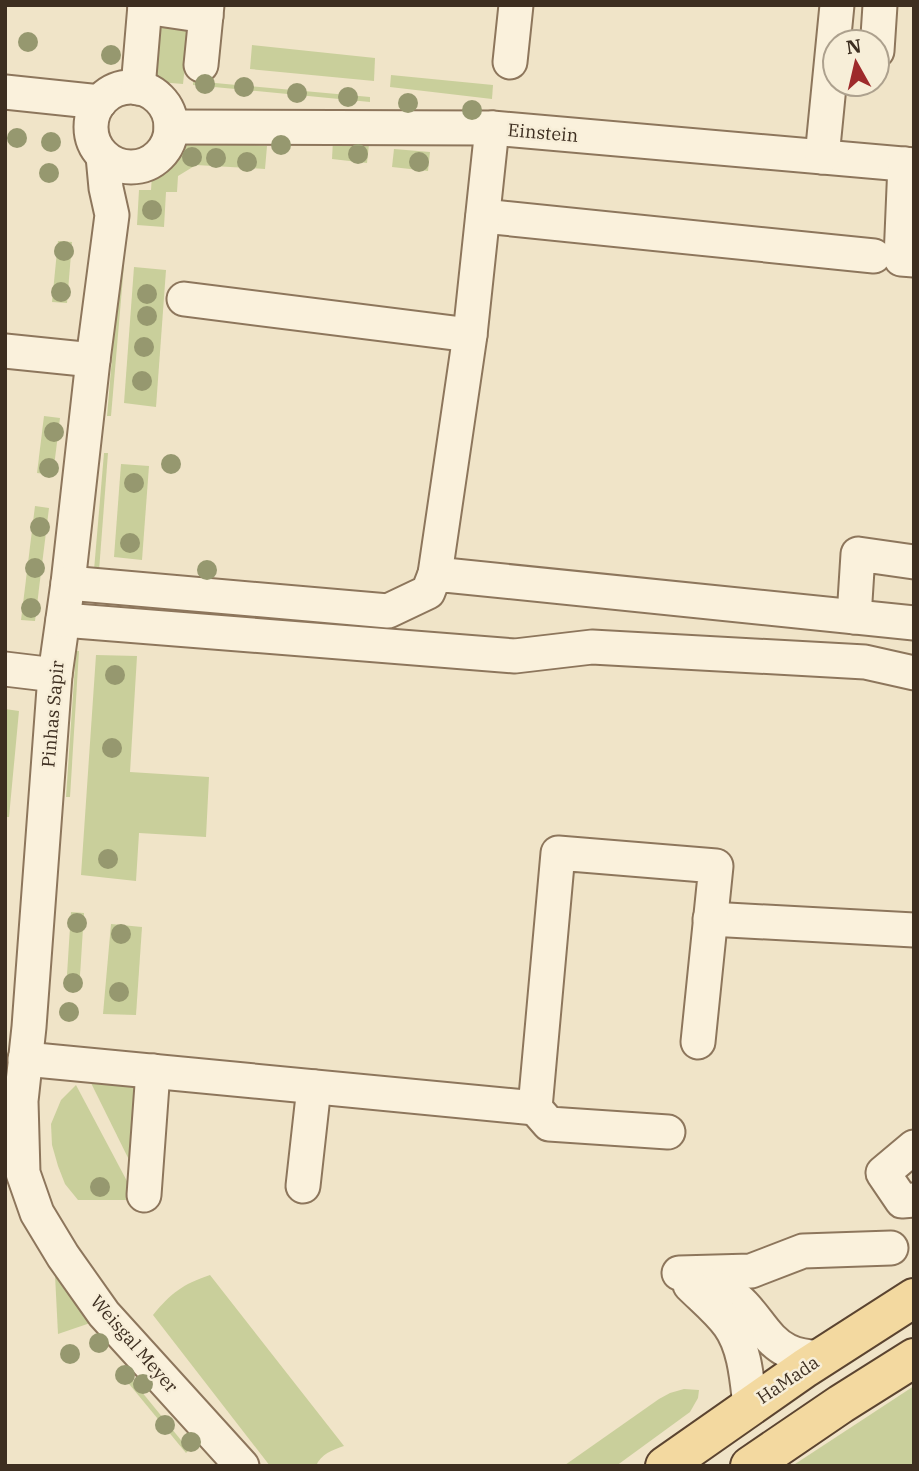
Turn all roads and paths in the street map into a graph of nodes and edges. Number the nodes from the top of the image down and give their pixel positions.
1 (516, 5) edge
2 (837, 5) edge
3 (880, 5) edge
4 (145, 6) edge
5 (206, 10) edge
6 (878, 28) edge
7 (510, 62) dead end
8 (201, 65) dead end
9 (138, 88) junction
10 (5, 92) edge
11 (5, 110) edge
12 (171, 127) junction
13 (98, 128) junction
14 (492, 128) junction
15 (822, 157) junction
16 (909, 164) edge
17 (136, 166) junction
18 (112, 215) junction
19 (483, 216) junction
20 (874, 256) dead end
21 (914, 260) edge
22 (184, 299) dead end
23 (470, 335) junction
24 (5, 351) edge
25 (93, 360) junction
26 (914, 562) edge
27 (435, 574) junction
28 (68, 583) junction
29 (855, 617) junction
30 (63, 620) junction
31 (914, 623) edge
32 (5, 669) edge
33 (914, 673) edge
34 (55, 675) junction
35 (710, 919) junction
36 (914, 930) edge
37 (698, 1042) dead end
38 (26, 1059) junction
39 (153, 1071) junction
40 (314, 1087) junction
41 (535, 1108) junction
42 (668, 1132) dead end
43 (914, 1147) edge
44 (303, 1186) dead end
45 (144, 1195) dead end
46 (914, 1200) edge
47 (37, 1213) joint
48 (891, 1248) dead end
49 (751, 1270) junction
50 (679, 1273) junction
51 (914, 1298) edge
52 (780, 1320) dead end
53 (820, 1358) junction
54 (914, 1358) edge
55 (750, 1406) junction
56 (242, 1466) edge
57 (665, 1466) edge
58 (750, 1466) edge

1 - 7 street
2 - 15 street
3 - 6 street
4 - 5 street
4 - 9 street
5 - 8 street
9 - 12 street
9 - 13 street
10 - 13 street
11 - 13 street
12 - 14 street, Einstein
12 - 17 street
13 - 17 street
13 - 18 street, Pinhas Sapir
14 - 15 street, Einstein
14 - 19 street
15 - 16 street, Einstein
16 - 21 street
17 - 18 street, Pinhas Sapir
18 - 25 street, Pinhas Sapir
19 - 20 street
19 - 23 street
22 - 23 street
23 - 27 street
24 - 25 street
25 - 28 street, Pinhas Sapir
26 - 29 street
27 - 28 street
27 - 29 street
28 - 30 street, Pinhas Sapir
29 - 31 street
30 - 33 street
30 - 34 street, Pinhas Sapir
32 - 34 street
34 - 38 street, Pinhas Sapir
35 - 36 street
35 - 37 street
35 - 41 street
38 - 39 street
38 - 47 street, Pinhas Sapir
39 - 40 street
39 - 45 street
40 - 41 street
40 - 44 street
41 - 42 street
43 - 46 street
47 - 56 street, Weisgal Meyer
48 - 49 street
49 - 50 street
49 - 52 street
50 - 53 street
50 - 55 street
51 - 53 main road, HaMada
53 - 55 main road, HaMada
54 - 58 main road
55 - 57 main road, HaMada

